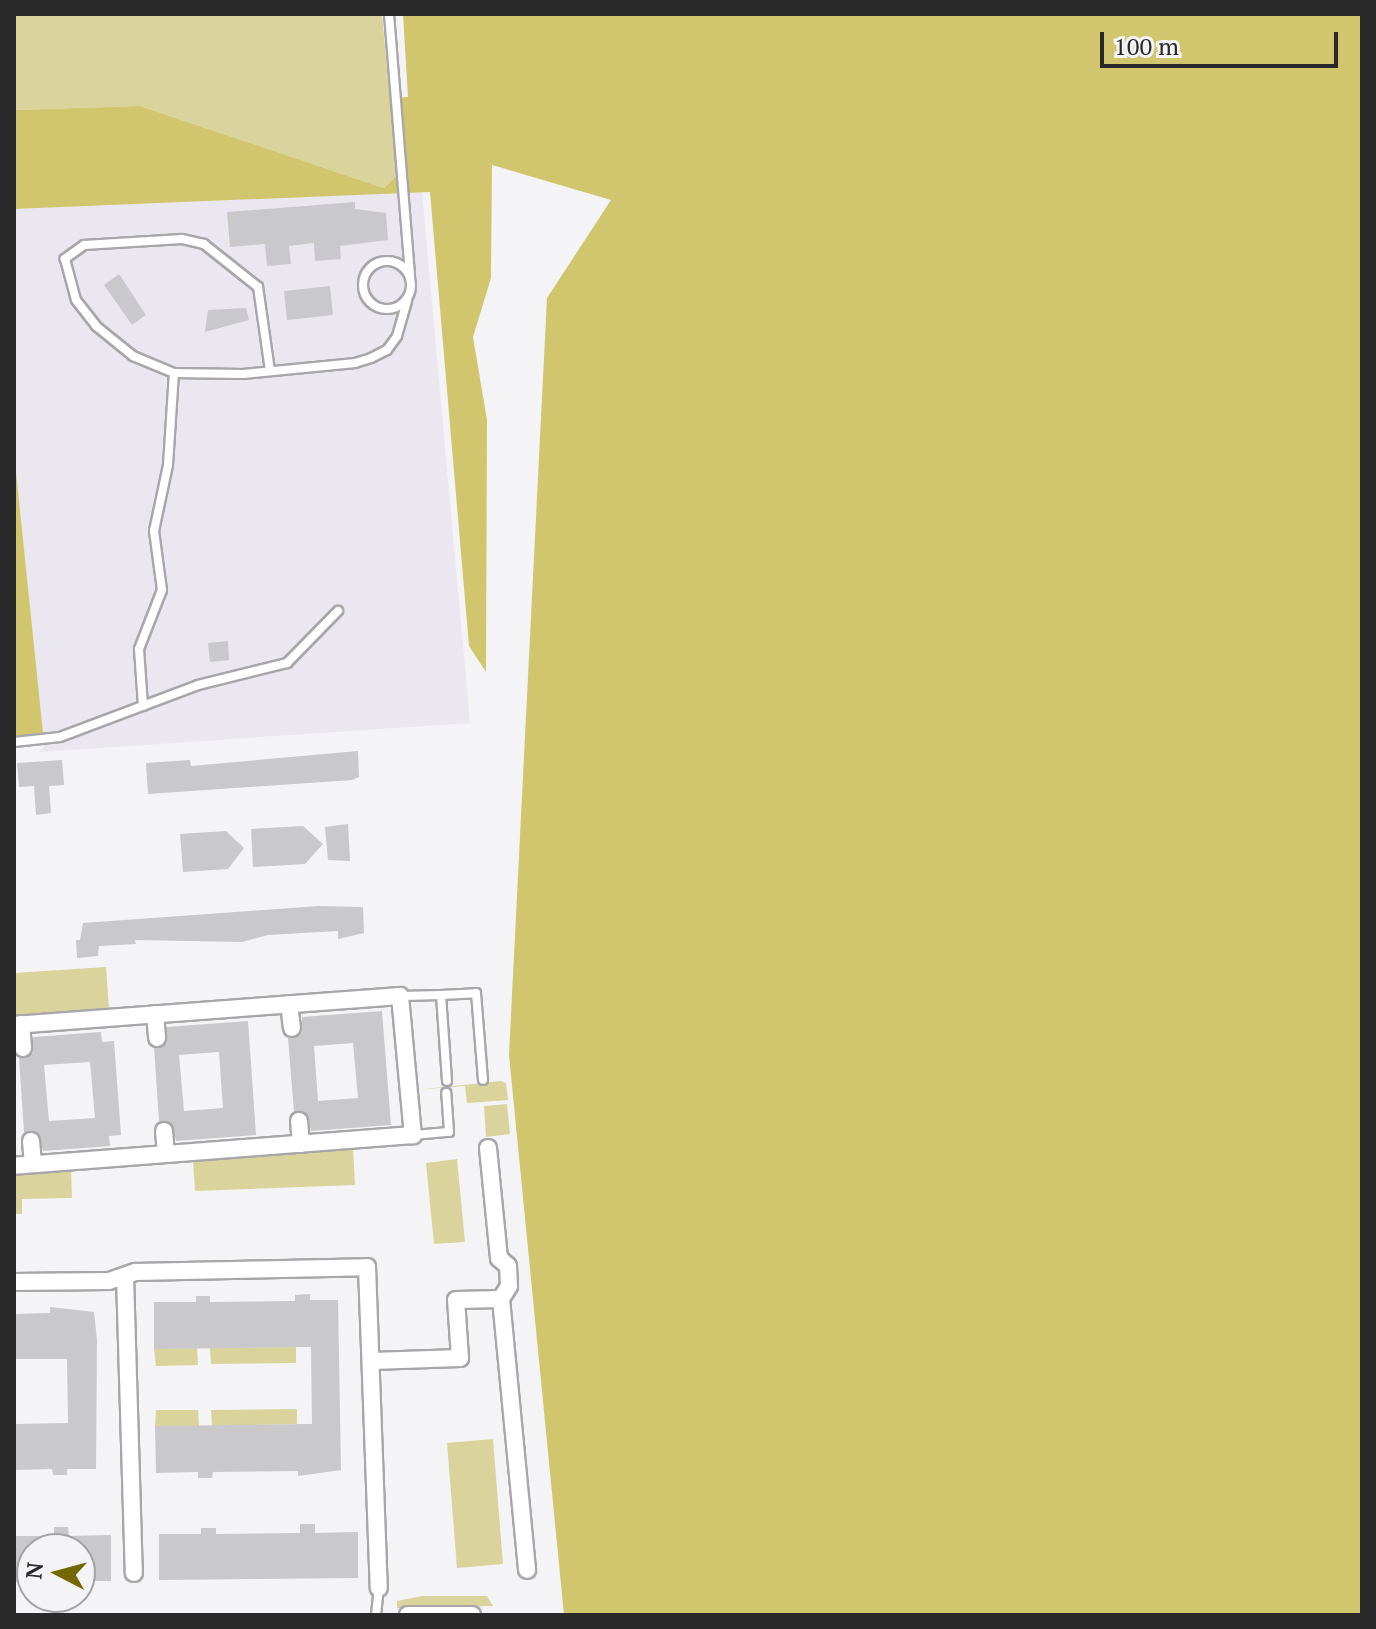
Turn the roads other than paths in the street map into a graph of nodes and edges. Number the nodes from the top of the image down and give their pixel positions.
1 (389, 14) edge
2 (410, 276) junction
3 (407, 300) junction
4 (270, 371) junction
5 (174, 373) junction
6 (338, 611) dead end
7 (143, 706) junction
8 (14, 742) edge
9 (441, 995) junction
10 (400, 996) junction
11 (289, 1004) junction
12 (155, 1014) junction
13 (18, 1025) edge
14 (292, 1028) dead end
15 (157, 1038) dead end
16 (23, 1048) dead end
17 (483, 1080) dead end
18 (447, 1081) dead end
19 (446, 1093) dead end
20 (299, 1121) dead end
21 (164, 1131) dead end
22 (413, 1135) junction
23 (31, 1141) dead end
24 (301, 1144) junction
25 (488, 1148) dead end
26 (166, 1154) junction
27 (33, 1164) junction
28 (14, 1166) edge
29 (125, 1276) junction
30 (14, 1282) edge
31 (501, 1299) junction
32 (372, 1361) junction
33 (527, 1570) dead end
34 (134, 1573) dead end
35 (379, 1588) joint
36 (376, 1615) edge
37 (408, 1615) edge
38 (472, 1615) edge

1 - 2 lane
2 - 3 lane
2 - 3 lane
3 - 4 lane
4 - 5 lane
4 - 5 lane
5 - 7 lane
6 - 7 lane
7 - 8 lane
9 - 10 lane
9 - 17 lane
9 - 18 lane
10 - 11 street
10 - 22 street
11 - 12 street
11 - 14 street
12 - 13 street
12 - 15 street
13 - 16 street
19 - 22 lane
20 - 24 street
21 - 26 street
22 - 24 street
23 - 27 street
24 - 26 street
25 - 31 street
26 - 27 street
27 - 28 street
29 - 30 street
29 - 32 street
29 - 34 street
31 - 32 street
31 - 33 street
32 - 35 street
35 - 36 lane
37 - 38 street

